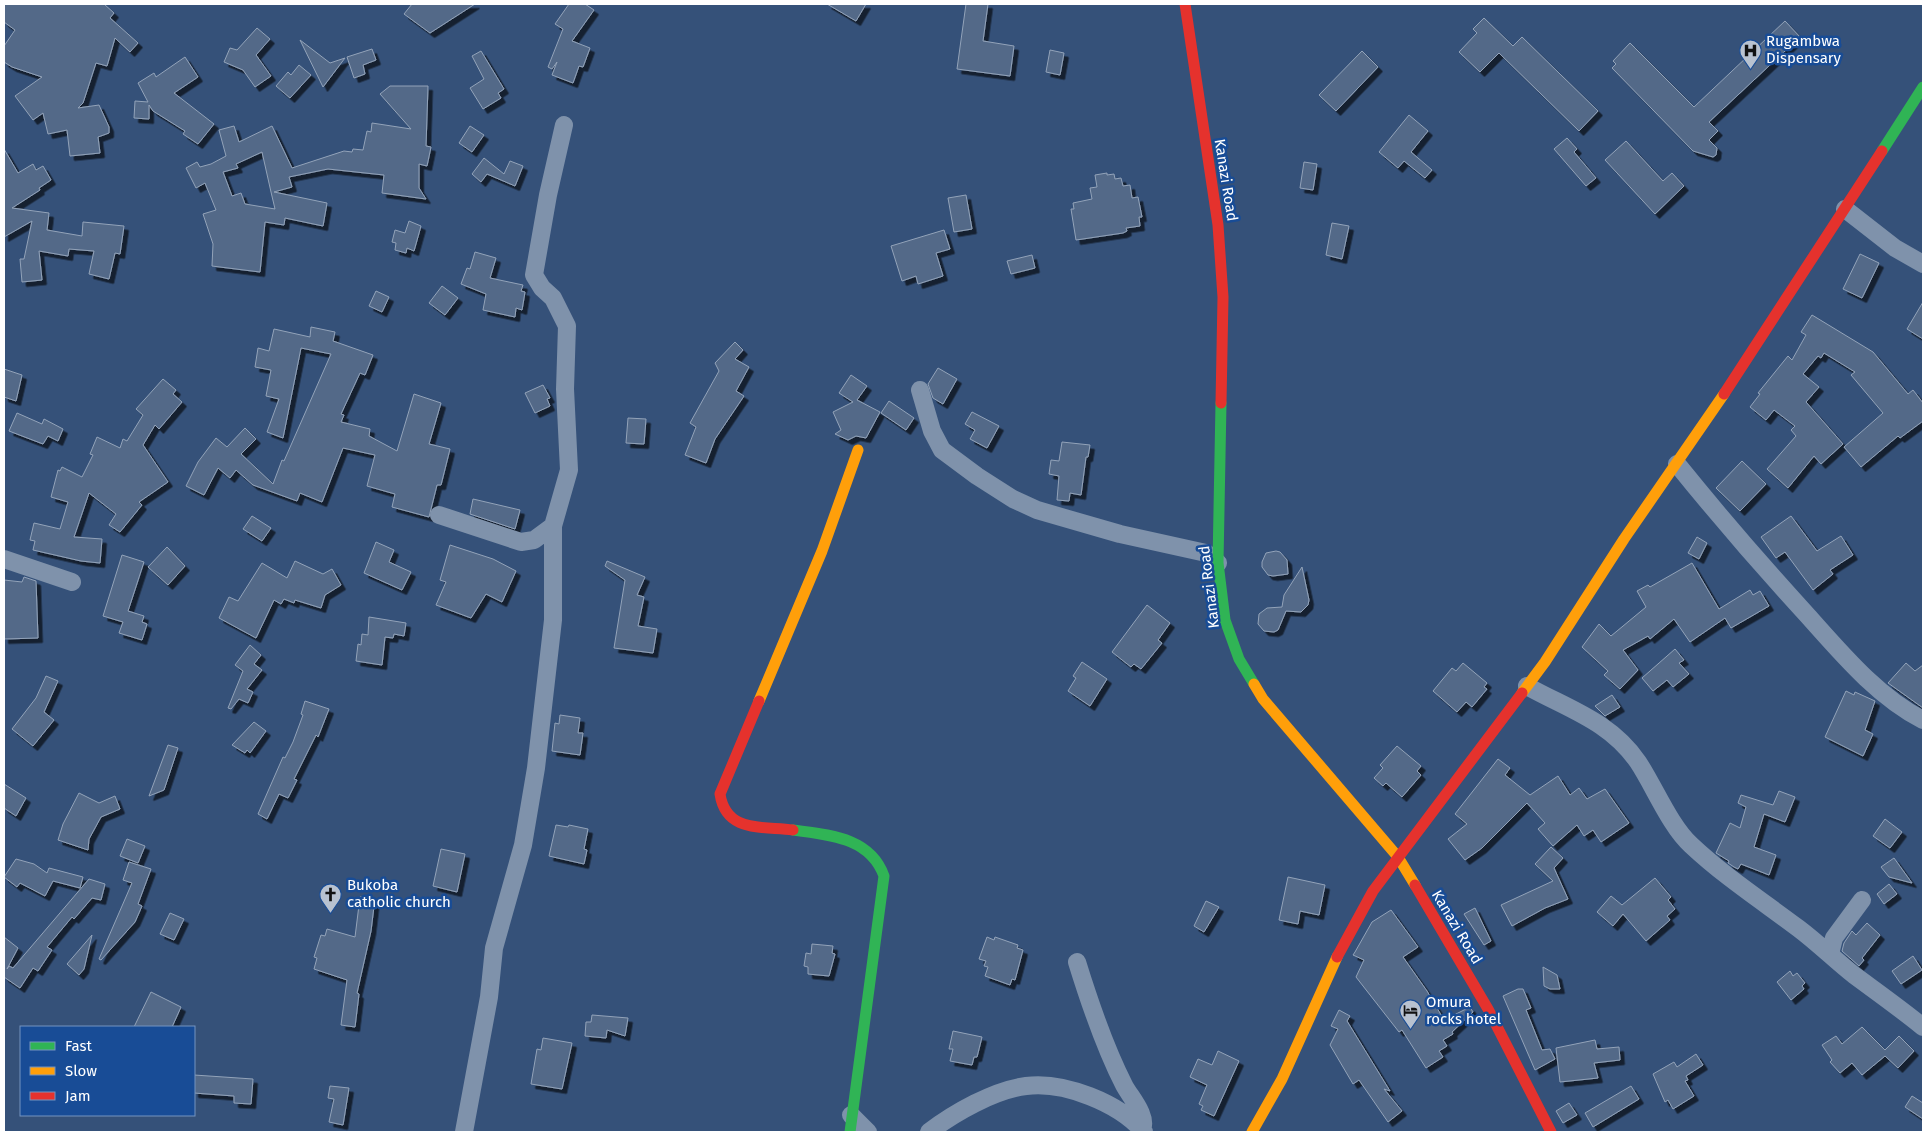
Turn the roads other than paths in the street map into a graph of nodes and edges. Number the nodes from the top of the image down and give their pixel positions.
1 (1185, 4) edge
2 (1923, 87) edge
3 (564, 126) dead end
4 (1844, 209) junction
5 (1923, 264) edge
6 (920, 390) dead end
7 (858, 450) dead end
8 (1677, 464) junction
9 (439, 515) dead end
10 (553, 526) junction
11 (4, 559) edge
12 (1218, 563) junction
13 (72, 582) dead end
14 (1527, 686) junction
15 (1923, 720) edge
16 (1398, 857) junction
17 (1862, 900) dead end
18 (1830, 954) junction
19 (1077, 962) dead end
20 (1923, 1028) edge
21 (850, 1124) edge
22 (1143, 1131) edge
23 (464, 1132) edge
24 (868, 1132) edge
25 (929, 1132) edge
26 (1252, 1132) edge
27 (1551, 1132) edge

1 - 12 street, Kanazi Road
2 - 4 street
3 - 10 street
4 - 5 street
4 - 8 street
6 - 12 street
7 - 21 street
8 - 14 street
8 - 15 street
9 - 10 street
10 - 23 street
11 - 13 street
12 - 16 street, Kanazi Road
14 - 16 street
14 - 18 street
16 - 26 street
16 - 27 street, Kanazi Road
17 - 18 street
18 - 20 street
19 - 22 street
21 - 24 street
22 - 25 street

